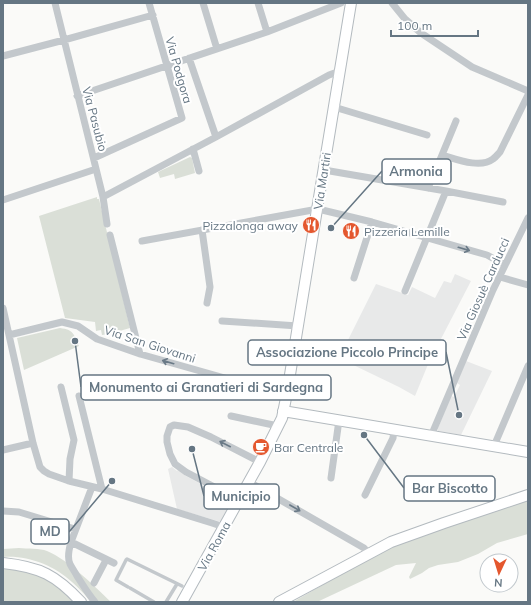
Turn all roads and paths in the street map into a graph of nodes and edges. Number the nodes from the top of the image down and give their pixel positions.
1 (55, 3) edge
2 (149, 3) edge
3 (203, 3) edge
4 (258, 3) edge
5 (392, 3) edge
6 (339, 4) edge
7 (350, 6) edge
8 (152, 15) junction
9 (267, 32) junction
10 (64, 40) junction
11 (217, 49) junction
12 (3, 56) edge
13 (189, 58) junction
14 (166, 65) junction
15 (340, 75) junction
16 (528, 91) edge
17 (528, 95) edge
18 (78, 96) junction
19 (334, 106) junction
20 (456, 121) dead end
21 (427, 135) dead end
22 (216, 137) junction
23 (193, 150) junction
24 (442, 155) junction
25 (94, 158) junction
26 (96, 169) junction
27 (324, 170) junction
28 (199, 171) dead end
29 (428, 188) junction
30 (446, 191) junction
31 (103, 197) junction
32 (3, 200) edge
33 (503, 202) dead end
34 (318, 209) junction
35 (528, 218) edge
36 (372, 222) junction
37 (107, 224) dead end
38 (202, 230) junction
39 (110, 235) dead end
40 (427, 238) junction
41 (142, 241) dead end
42 (505, 265) junction
43 (500, 277) junction
44 (354, 278) dead end
45 (528, 285) edge
46 (405, 291) dead end
47 (207, 303) dead end
48 (3, 308) edge
49 (222, 321) dead end
50 (5, 325) edge
51 (298, 326) junction
52 (9, 335) junction
53 (140, 354) junction
54 (528, 366) edge
55 (61, 387) dead end
56 (287, 393) junction
57 (79, 396) dead end
58 (283, 410) junction
59 (231, 416) dead end
60 (339, 420) junction
61 (278, 426) junction
62 (394, 429) junction
63 (431, 436) junction
64 (33, 443) junction
65 (494, 446) junction
66 (3, 450) edge
67 (528, 452) edge
68 (260, 462) junction
69 (331, 478) dead end
70 (69, 481) junction
71 (249, 482) junction
72 (92, 487) junction
73 (102, 489) junction
74 (365, 495) dead end
75 (528, 495) edge
76 (239, 500) junction
77 (3, 511) edge
78 (224, 527) junction
79 (75, 529) junction
80 (70, 542) junction
81 (368, 553) junction
82 (106, 560) junction
83 (3, 562) edge
84 (114, 563) dead end
85 (94, 583) dead end
86 (177, 584) junction
87 (182, 586) dead end
88 (81, 602) edge
89 (96, 602) edge
90 (154, 602) edge
91 (166, 602) edge
92 (182, 602) edge
93 (279, 602) edge

1 - 10 street, Via Pasubio
2 - 8 street, Via Podgora
3 - 11 street
4 - 9 street
5 - 16 street
6 - 7 street
6 - 9 street
7 - 15 street, Via Martiri
8 - 10 street
8 - 14 street, Via Podgora
9 - 11 street
10 - 12 street
10 - 18 street, Via Pasubio
11 - 13 street
13 - 14 street
13 - 22 street
14 - 18 street
14 - 25 street, Via Podgora
15 - 19 street, Via Martiri
15 - 22 street
17 - 24 street
18 - 25 street, Via Pasubio
19 - 21 street
19 - 27 street, Via Martiri
20 - 24 street
22 - 23 street
23 - 28 street
23 - 31 street
24 - 29 street
25 - 26 street, Via Pasubio
26 - 31 street
26 - 32 street, Via Pasubio
27 - 29 street
27 - 34 street, Via Martiri
29 - 30 street
30 - 33 street
30 - 40 street
31 - 37 street
34 - 36 street
34 - 38 street
34 - 51 street, Via Martiri
35 - 42 street, Via Giosuè Carducci
36 - 40 street
36 - 44 street
38 - 41 street
38 - 47 street
39 - 53 street
40 -> 42 street
40 - 46 street
42 - 43 street, Via Giosuè Carducci
43 - 45 street
43 - 63 street, Via Giosuè Carducci
48 - 50 street
49 - 51 street
50 - 52 street
51 - 56 street, Via Martiri
52 - 53 street, Via San Giovanni
52 - 64 street
56 -> 53 street, Via San Giovanni
54 - 65 street
55 - 70 street
56 - 58 street, Via Martiri
57 - 73 street
58 - 60 street
58 - 61 street, Via Roma
59 - 61 street
60 - 62 street
60 - 69 street
61 - 68 street, Via Roma
62 - 63 street
62 - 74 street
63 - 65 street
64 - 66 street
64 - 70 street
65 - 67 street
68 - 71 street, Via Roma
68 -> 76 street
70 - 72 street
71 - 76 street, Via Roma
71 -> 81 street
72 - 73 street
72 - 79 street
73 - 78 street
75 - 81 street
76 - 78 street, Via Roma
77 - 79 street
78 - 92 street, Via Roma
79 - 80 street
80 - 82 street
80 - 89 street
81 - 93 street
82 - 84 street
82 - 85 street
83 - 88 street
86 - 87 lane
86 - 90 lane
86 - 91 lane

